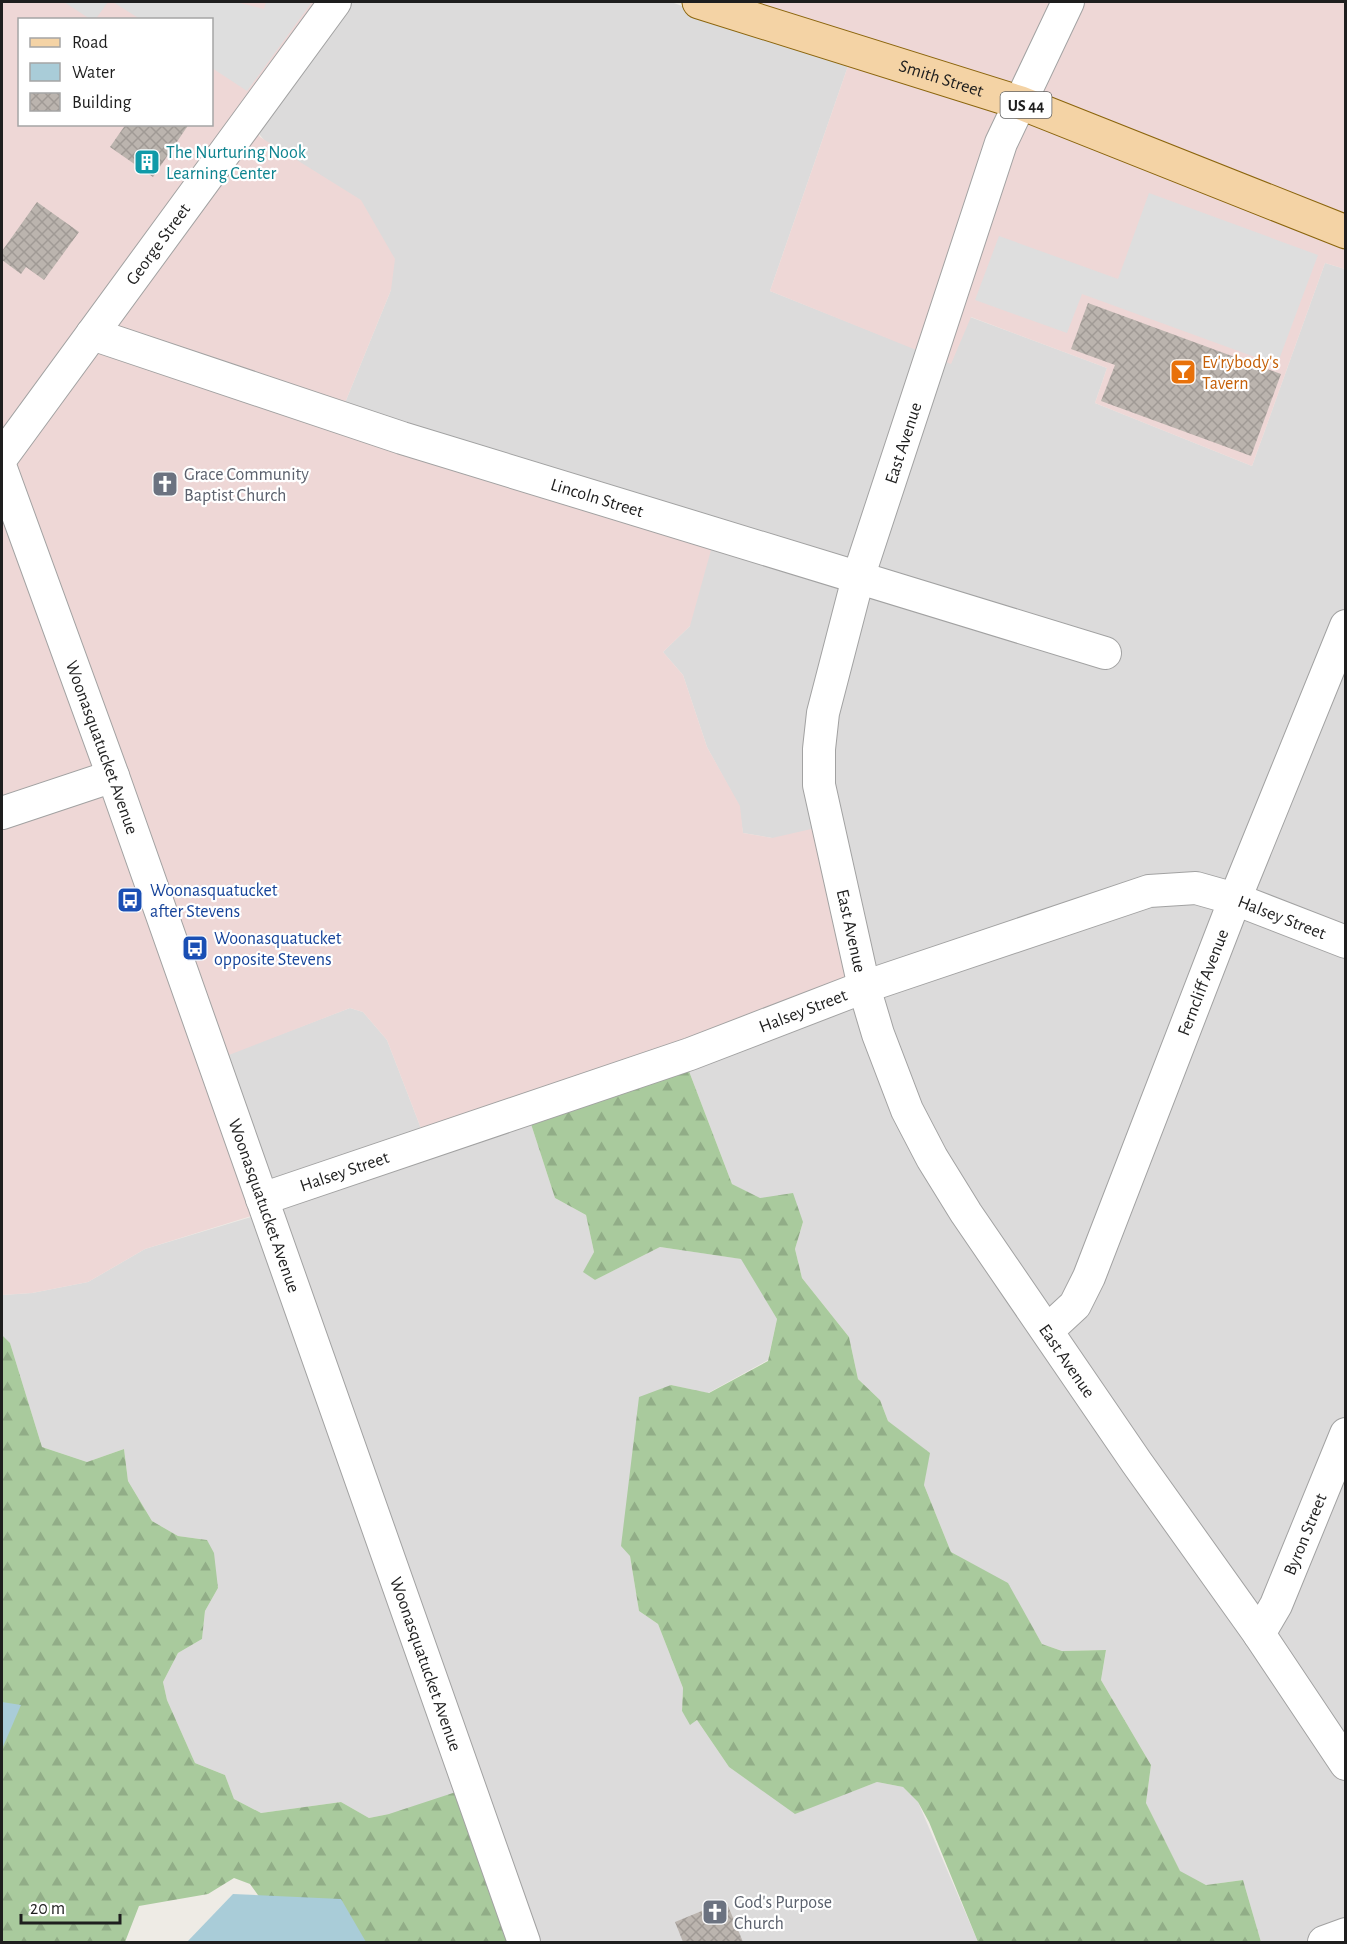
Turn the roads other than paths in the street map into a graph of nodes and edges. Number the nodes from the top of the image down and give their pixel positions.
1 (335, 2) edge
2 (699, 2) edge
3 (1068, 2) edge
4 (1021, 103) junction
5 (1346, 232) edge
6 (92, 334) junction
7 (2, 457) edge
8 (2, 471) edge
9 (858, 578) junction
10 (1346, 626) edge
11 (1105, 653) dead end
12 (113, 776) junction
13 (2, 813) edge
14 (1235, 899) junction
15 (1346, 942) edge
16 (864, 987) junction
17 (262, 1199) junction
18 (1048, 1330) junction
19 (1346, 1434) edge
20 (1259, 1634) junction
21 (1346, 1764) edge
22 (1346, 1934) edge
23 (524, 1942) edge
24 (1324, 1942) edge

1 - 6 street, George Street
2 - 4 main road, Smith Street / US 44
3 - 4 street, East Avenue
4 - 5 main road, Smith Street / US 44
4 - 9 street, East Avenue
6 - 7 street, George Street
6 - 9 street, Lincoln Street
8 - 12 street, Woonasquatucket Avenue
9 - 11 street, Lincoln Street
9 - 16 street, East Avenue
10 - 14 street, Ferncliff Avenue
12 - 13 street
12 - 17 street, Woonasquatucket Avenue
14 - 15 street, Halsey Street
14 - 16 street, Halsey Street
14 - 18 street, Ferncliff Avenue
16 - 17 street, Halsey Street
16 - 18 street, East Avenue
17 - 23 street, Woonasquatucket Avenue
18 - 20 street, East Avenue
19 - 20 street, Byron Street
20 - 21 street, East Avenue
22 - 24 street

